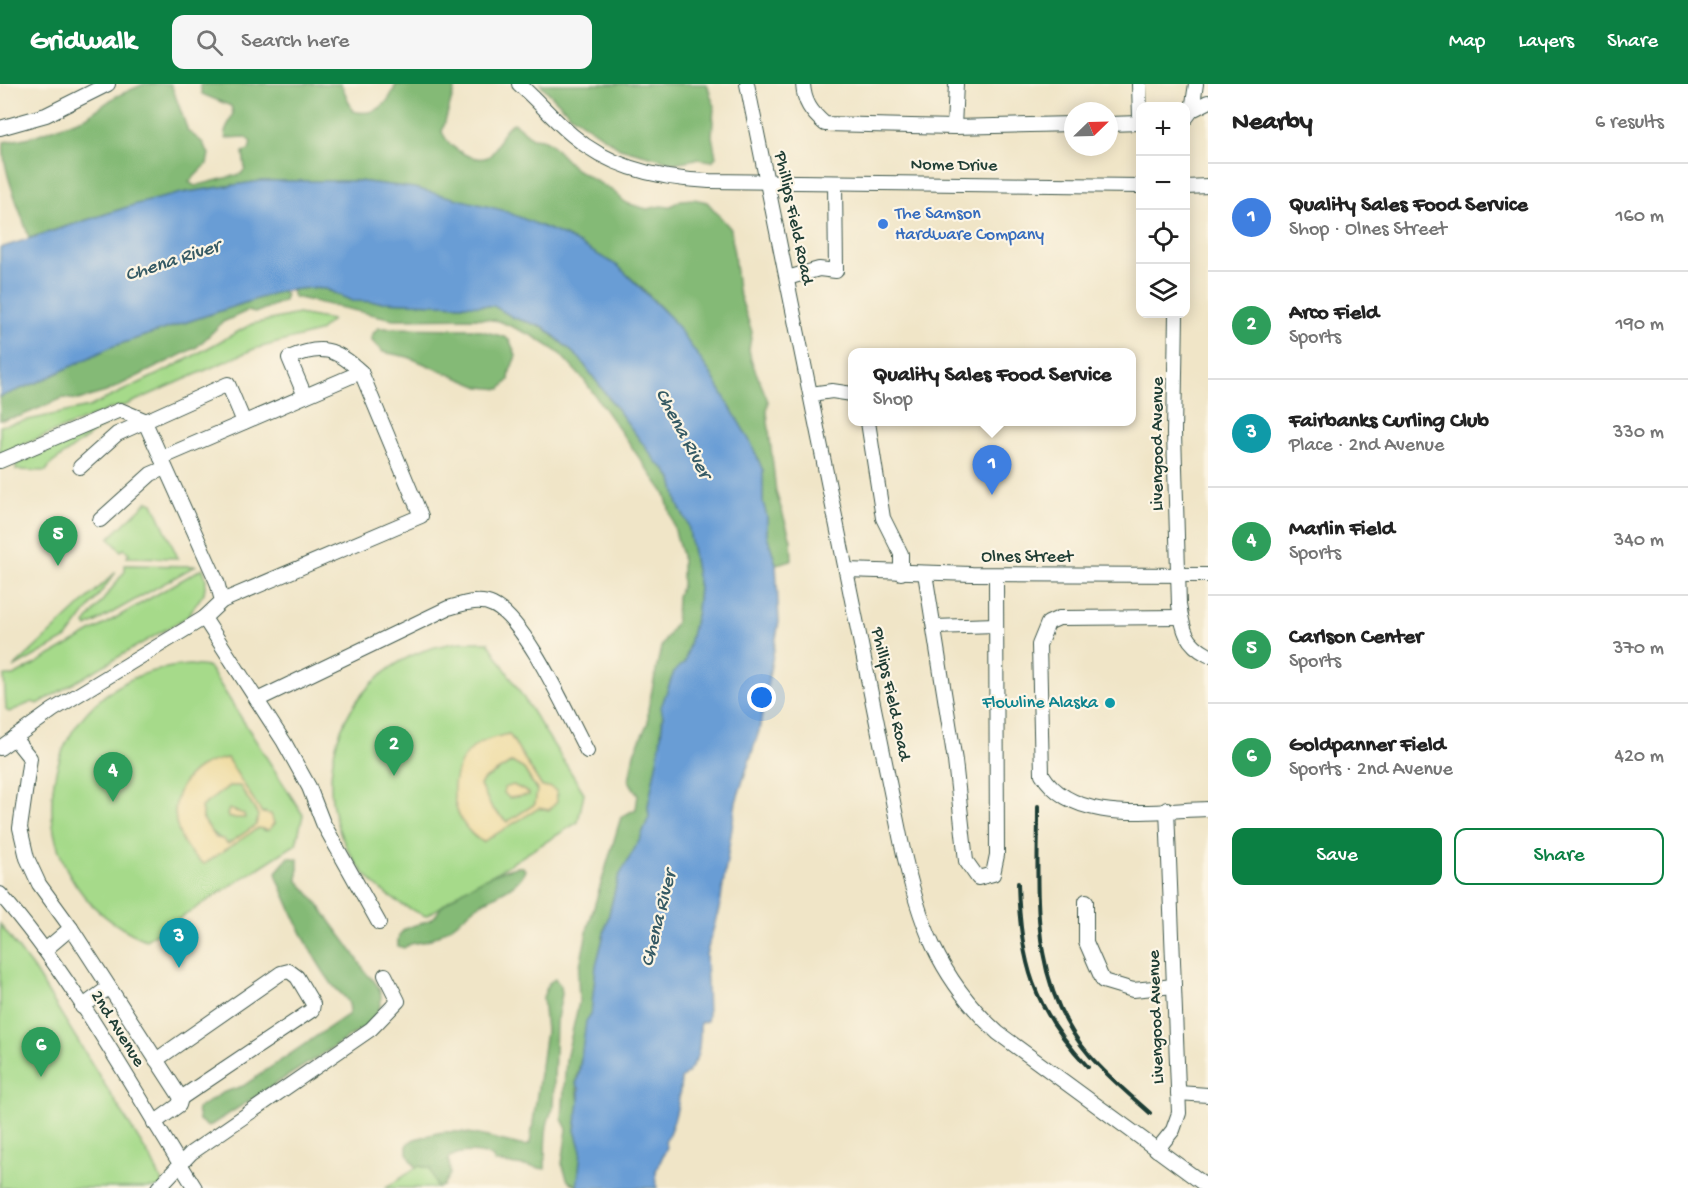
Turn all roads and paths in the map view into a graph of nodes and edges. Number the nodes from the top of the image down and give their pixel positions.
1 (108, 84) edge
2 (519, 84) edge
3 (747, 84) edge
4 (803, 84) edge
5 (956, 84) edge
6 (1140, 84) edge
7 (1196, 84) edge
8 (1140, 102) edge
9 (1208, 102) edge
10 (1190, 110) edge
11 (1190, 113) edge
12 (1136, 123) edge
13 (1064, 124) edge
14 (1118, 124) edge
15 (954, 127) junction
16 (0, 128) edge
17 (767, 180) junction
18 (835, 183) junction
19 (1136, 186) edge
20 (1208, 186) edge
21 (1190, 187) edge
22 (787, 278) junction
23 (1176, 318) edge
24 (361, 372) junction
25 (811, 394) junction
26 (848, 394) edge
27 (305, 396) junction
28 (144, 420) junction
29 (244, 422) junction
30 (869, 426) edge
31 (0, 461) edge
32 (163, 463) junction
33 (80, 467) dead end
34 (100, 520) dead end
35 (846, 570) junction
36 (901, 573) junction
37 (925, 573) junction
38 (996, 574) junction
39 (1177, 575) junction
40 (1208, 575) edge
41 (222, 601) junction
42 (1181, 617) junction
43 (204, 618) junction
44 (996, 625) junction
45 (933, 627) junction
46 (1208, 655) edge
47 (257, 700) junction
48 (14, 738) junction
49 (0, 748) edge
50 (587, 751) dead end
51 (1208, 809) edge
52 (1167, 810) junction
53 (0, 894) edge
54 (1086, 901) dead end
55 (379, 923) dead end
56 (71, 928) junction
57 (45, 950) junction
58 (385, 975) dead end
59 (1174, 986) junction
60 (108, 988) junction
61 (82, 1007) junction
62 (156, 1060) junction
63 (1178, 1093) junction
64 (1208, 1095) edge
65 (181, 1098) junction
66 (154, 1123) junction
67 (1157, 1150) junction
68 (180, 1164) junction
69 (1208, 1187) edge
70 (158, 1188) edge
71 (195, 1188) edge

1 - 16 street
2 - 17 street, Nome Drive
3 - 17 street, Phillips Field Road
4 - 15 street
5 - 15 street
6 - 8 street
7 - 10 street
9 - 11 street
12 - 14 street
13 - 15 street
17 - 18 street, Nome Drive
17 - 22 street, Phillips Field Road
18 - 19 street, Nome Drive
18 - 22 street
20 - 21 street
22 - 25 street, Phillips Field Road
23 - 39 street, Livengood Avenue
24 - 27 street
24 - 27 street
24 - 41 street
25 - 26 street
25 - 35 street, Phillips Field Road
27 - 29 street
28 - 29 street
28 - 31 street
28 - 32 street
28 - 33 street
29 - 32 street
30 - 36 street
32 - 34 street
32 - 41 street
35 - 36 street, Olnes Street
35 - 67 street, Phillips Field Road
36 - 37 street, Olnes Street
37 - 38 street, Olnes Street
37 - 45 street
38 - 39 street, Olnes Street
38 - 44 street
39 - 40 street, Olnes Street
39 - 42 street, Livengood Avenue
41 - 43 street
42 - 46 street, Livengood Avenue
42 - 52 street
43 - 47 street
43 - 48 street
44 - 45 street
44 - 45 street
47 - 50 street
47 - 55 street
48 - 49 street
48 - 56 street
51 - 52 street
52 - 59 street, Livengood Avenue
53 - 57 street, 2nd Avenue
54 - 59 street
56 - 57 street
56 - 60 street
57 - 61 street, 2nd Avenue
58 - 68 street
59 - 63 street, Livengood Avenue
60 - 61 street
60 - 62 street
61 - 66 street, 2nd Avenue
62 - 65 street
62 - 65 street
63 - 64 street
63 - 67 street, Livengood Avenue
65 - 66 street
66 - 68 street, 2nd Avenue
67 - 69 street, Phillips Field Road
68 - 70 street
68 - 71 street, 2nd Avenue

